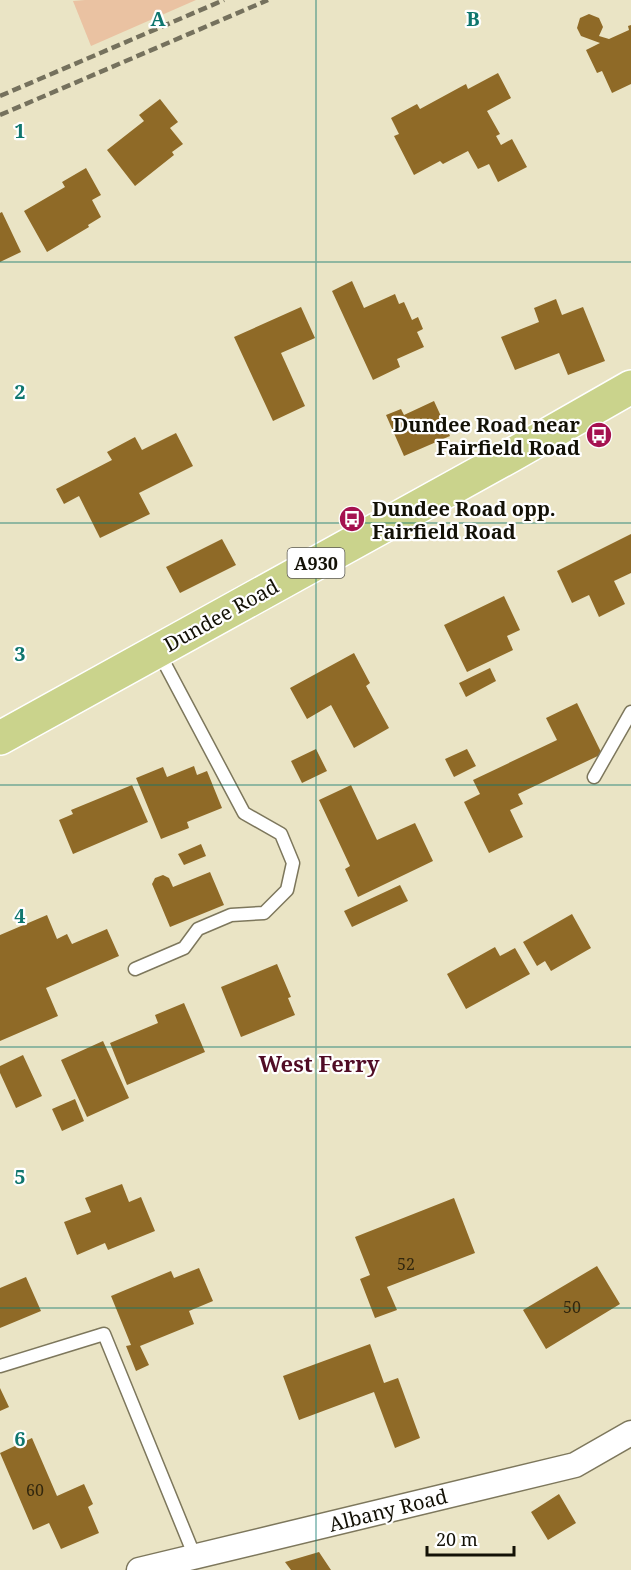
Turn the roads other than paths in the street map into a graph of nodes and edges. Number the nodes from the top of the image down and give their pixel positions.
1 (631, 387) edge
2 (157, 650) junction
3 (631, 712) edge
4 (0, 738) edge
5 (594, 777) dead end
6 (135, 969) dead end
7 (0, 1366) edge
8 (631, 1433) edge
9 (195, 1557) junction
10 (139, 1570) edge

1 - 2 main road, Dundee Road / A930
2 - 4 main road, Dundee Road / A930
2 - 6 lane
3 - 5 lane
7 - 9 lane
8 - 9 street, Albany Road
9 - 10 street, Albany Road

